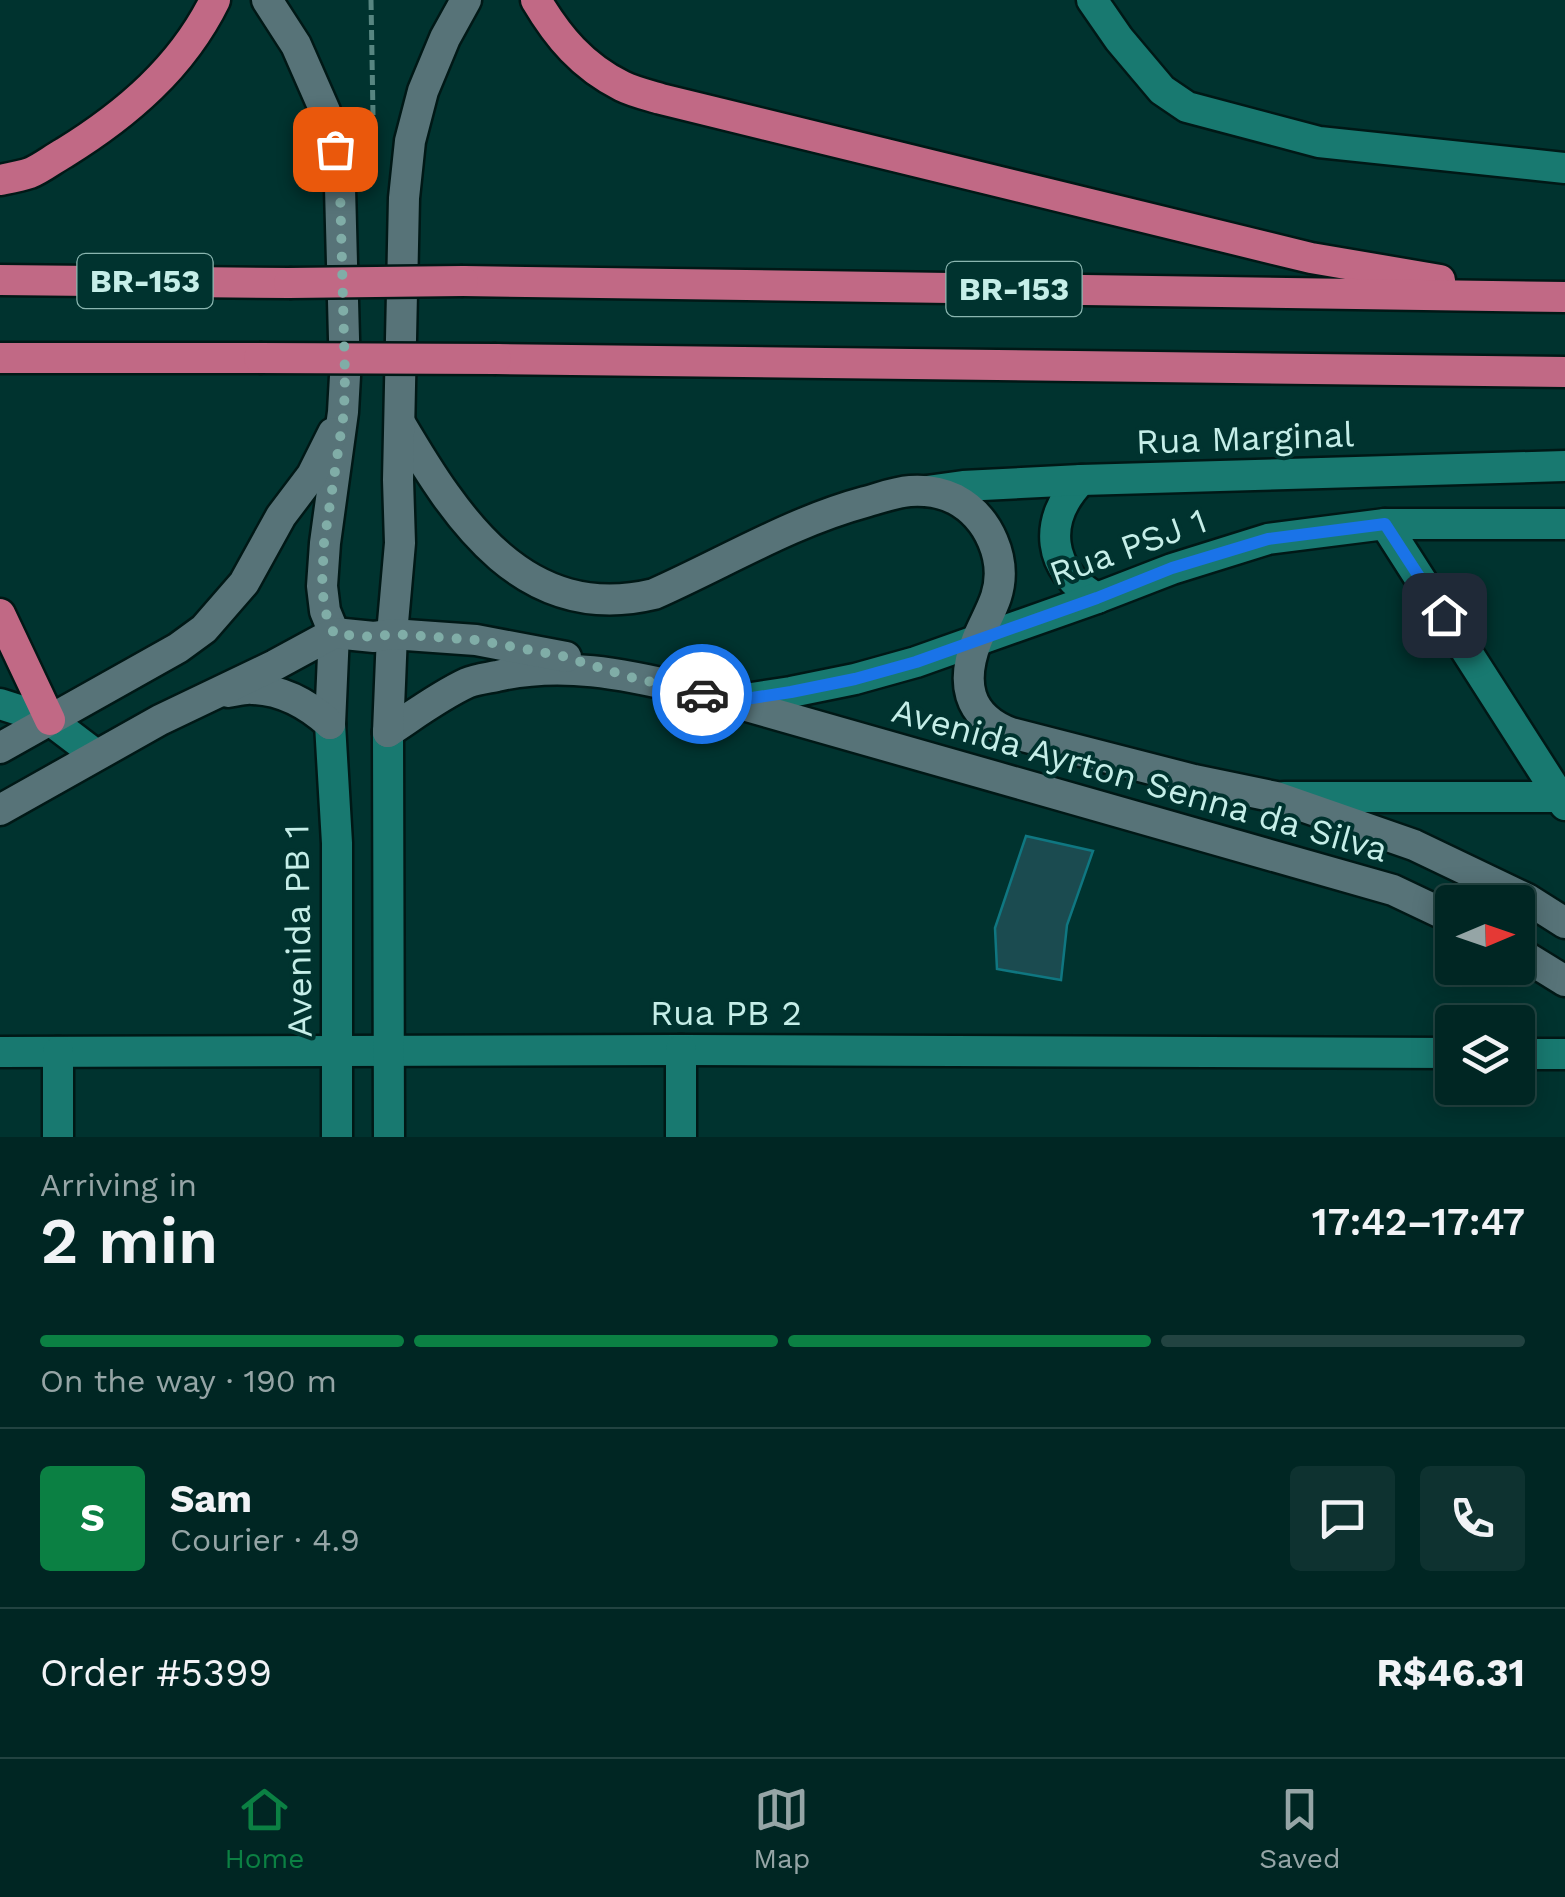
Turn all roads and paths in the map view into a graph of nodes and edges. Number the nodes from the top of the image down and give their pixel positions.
1 (215, 0) edge
2 (267, 0) edge
3 (370, 0) edge
4 (466, 0) edge
5 (536, 0) edge
6 (1092, 0) edge
7 (1565, 168) edge
8 (0, 180) edge
9 (374, 183) dead end
10 (0, 280) edge
11 (1551, 296) edge
12 (0, 358) edge
13 (1565, 372) edge
14 (344, 412) junction
15 (400, 423) junction
16 (1565, 466) edge
17 (1081, 480) junction
18 (927, 491) junction
19 (1385, 524) junction
20 (1565, 524) edge
21 (1097, 598) junction
22 (0, 614) edge
23 (334, 634) junction
24 (392, 634) junction
25 (976, 641) junction
26 (630, 677) junction
27 (218, 694) junction
28 (726, 702) junction
29 (0, 704) edge
30 (50, 720) junction
31 (330, 724) junction
32 (388, 732) junction
33 (0, 748) edge
34 (96, 754) junction
35 (1276, 797) junction
36 (1563, 800) edge
37 (0, 810) edge
38 (1435, 910) edge
39 (1565, 923) edge
40 (1535, 962) edge
41 (1565, 981) edge
42 (681, 1050) junction
43 (337, 1051) junction
44 (0, 1052) edge
45 (58, 1052) junction
46 (389, 1052) junction
47 (1435, 1053) edge
48 (1535, 1054) edge
49 (1565, 1054) edge
50 (58, 1137) edge
51 (337, 1137) edge
52 (388, 1137) edge
53 (681, 1137) edge

1 - 8 highway
2 - 14 main road
3 - 9 path
4 - 15 main road
5 - 11 highway
6 - 7 street
10 - 11 highway, BR-153, bridge
12 - 13 highway, BR-153, bridge
14 - 23 main road
14 - 30 main road
15 - 18 main road
15 - 24 main road
16 - 17 street, Rua Marginal
17 - 18 street, Rua Marginal
17 - 21 street
18 - 25 main road, Avenida Ayrton Senna da Silva
19 - 20 street, Rua PSJ 1
19 - 21 street, Rua PSJ 1
19 - 36 street
21 - 25 street, Rua PSJ 1
22 - 30 highway
23 - 24 main road
23 - 27 main road
23 - 31 main road
24 - 26 main road
24 - 32 main road
25 - 28 street, Rua PSJ 1
25 - 35 main road, Avenida Ayrton Senna da Silva
26 - 28 main road, Avenida Ayrton Senna da Silva
26 - 32 main road
27 - 31 main road
27 - 34 main road
28 - 38 main road, Avenida Ayrton Senna da Silva
29 - 30 street
30 - 33 main road
30 - 34 street
31 - 43 street, Avenida PB 1
32 - 46 street
34 - 37 main road
35 - 36 street
35 - 39 main road, Avenida Ayrton Senna da Silva
40 - 41 main road
42 - 46 street, Rua PB 2
42 - 47 street, Rua PB 2
42 - 53 street
43 - 45 street, Rua PB 2
43 - 46 street, Rua PB 2
43 - 51 street, Avenida PB 1
44 - 45 street, Rua PB 2
45 - 50 street
46 - 52 street
48 - 49 street

